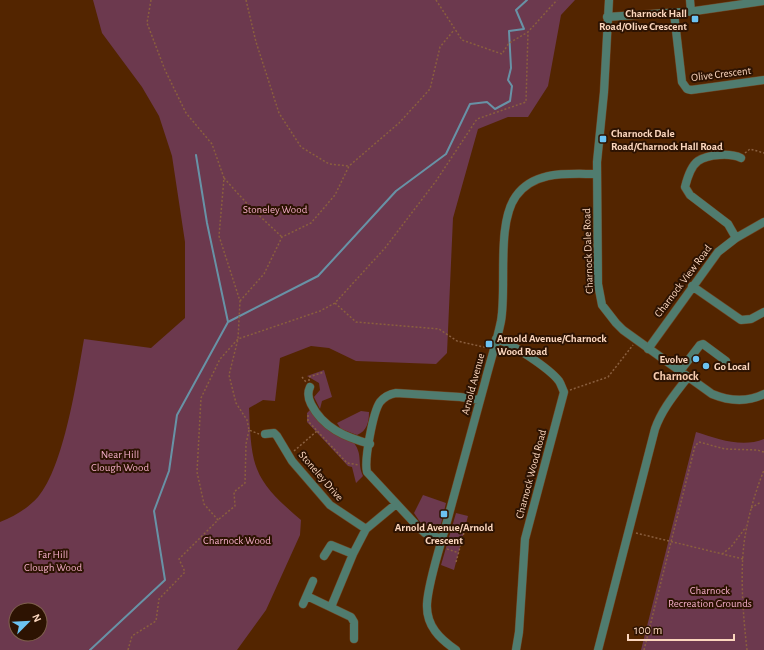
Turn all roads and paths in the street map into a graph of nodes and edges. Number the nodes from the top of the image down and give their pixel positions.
1 (150, 0) edge
2 (246, 0) edge
3 (436, 0) edge
4 (557, 0) edge
5 (609, 0) edge
6 (690, 0) edge
7 (764, 1) edge
8 (691, 12) junction
9 (674, 13) junction
10 (607, 17) junction
11 (454, 30) junction
12 (528, 32) junction
13 (764, 80) edge
14 (764, 153) edge
15 (742, 158) joint
16 (349, 166) junction
17 (596, 174) junction
18 (224, 178) junction
19 (764, 222) edge
20 (282, 237) junction
21 (736, 238) junction
22 (692, 286) junction
23 (240, 301) junction
24 (335, 303) junction
25 (764, 312) edge
26 (496, 338) junction
27 (238, 340) junction
28 (636, 340) junction
29 (648, 349) junction
30 (494, 350) junction
31 (726, 361) dead end
32 (680, 371) junction
33 (324, 372) dead end
34 (688, 377) junction
35 (310, 387) joint
36 (564, 392) junction
37 (764, 394) edge
38 (480, 400) junction
39 (314, 410) junction
40 (249, 430) junction
41 (317, 431) junction
42 (265, 434) joint
43 (370, 444) junction
44 (764, 452) edge
45 (289, 456) junction
46 (366, 465) junction
47 (764, 470) edge
48 (761, 502) dead end
49 (396, 504) junction
50 (751, 508) junction
51 (218, 520) junction
52 (748, 521) junction
53 (466, 525) dead end
54 (445, 528) junction
55 (366, 529) junction
56 (629, 531) junction
57 (463, 534) junction
58 (442, 539) junction
59 (672, 542) junction
60 (440, 548) junction
61 (459, 553) junction
62 (353, 554) junction
63 (722, 554) junction
64 (324, 556) dead end
65 (743, 559) junction
66 (456, 562) dead end
67 (313, 581) dead end
68 (330, 607) junction
69 (354, 639) dead end
70 (128, 650) edge
71 (456, 650) edge
72 (516, 650) edge
73 (598, 650) edge
74 (644, 650) edge
75 (747, 650) edge

1 - 18 path
2 - 16 path
3 - 11 path
4 - 12 path
5 - 10 street, Charnock Dale Road
6 - 8 street
7 - 8 street
8 - 9 street
9 - 10 street
9 - 13 street, Olive Crescent
10 - 17 street, Charnock Dale Road
11 - 12 path
11 - 16 path
12 - 24 path
14 - 15 path
15 - 21 street
16 - 20 path
17 - 26 street, Arnold Avenue
17 - 28 street, Charnock Dale Road
18 - 20 path
18 - 23 path
19 - 21 street, Charnock View Road
20 - 23 path
21 - 22 street, Charnock View Road
22 - 25 street
22 - 29 street, Charnock View Road
23 - 27 path
24 - 27 path
24 - 30 path
26 - 30 street, Arnold Avenue
26 - 36 street
27 - 40 path
27 - 51 path
28 - 29 street, Charnock Dale Road
28 - 36 path
29 - 32 street, Charnock Dale Road
30 - 38 street, Arnold Avenue
31 - 32 street
32 - 34 street, Charnock Dale Road
33 - 35 path
34 - 37 street, Charnock Dale Road
34 - 56 street
35 - 39 street
36 - 72 street, Charnock Wood Road
38 - 43 street
38 - 54 street, Arnold Avenue
39 - 41 path
39 - 43 street
40 - 42 path
40 - 51 path
41 - 45 path
41 - 46 path
42 - 45 street, Stoneley Drive
43 - 46 street
44 - 59 path
45 - 55 street, Stoneley Drive
46 - 49 street
47 - 50 path
48 - 50 path
49 - 55 street
49 - 58 street
50 - 52 path
51 - 70 path
52 - 63 path
52 - 65 path
53 - 57 path
54 - 57 path
54 - 58 street, Arnold Avenue
55 - 62 street
56 - 59 path
56 - 73 street
57 - 61 path
58 - 60 street, Arnold Avenue
59 - 63 path
59 - 74 path
60 - 61 path
60 - 71 street, Arnold Avenue
61 - 66 path
62 - 64 street
62 - 68 street
63 - 65 path
65 - 75 path
67 - 68 street
68 - 69 street

